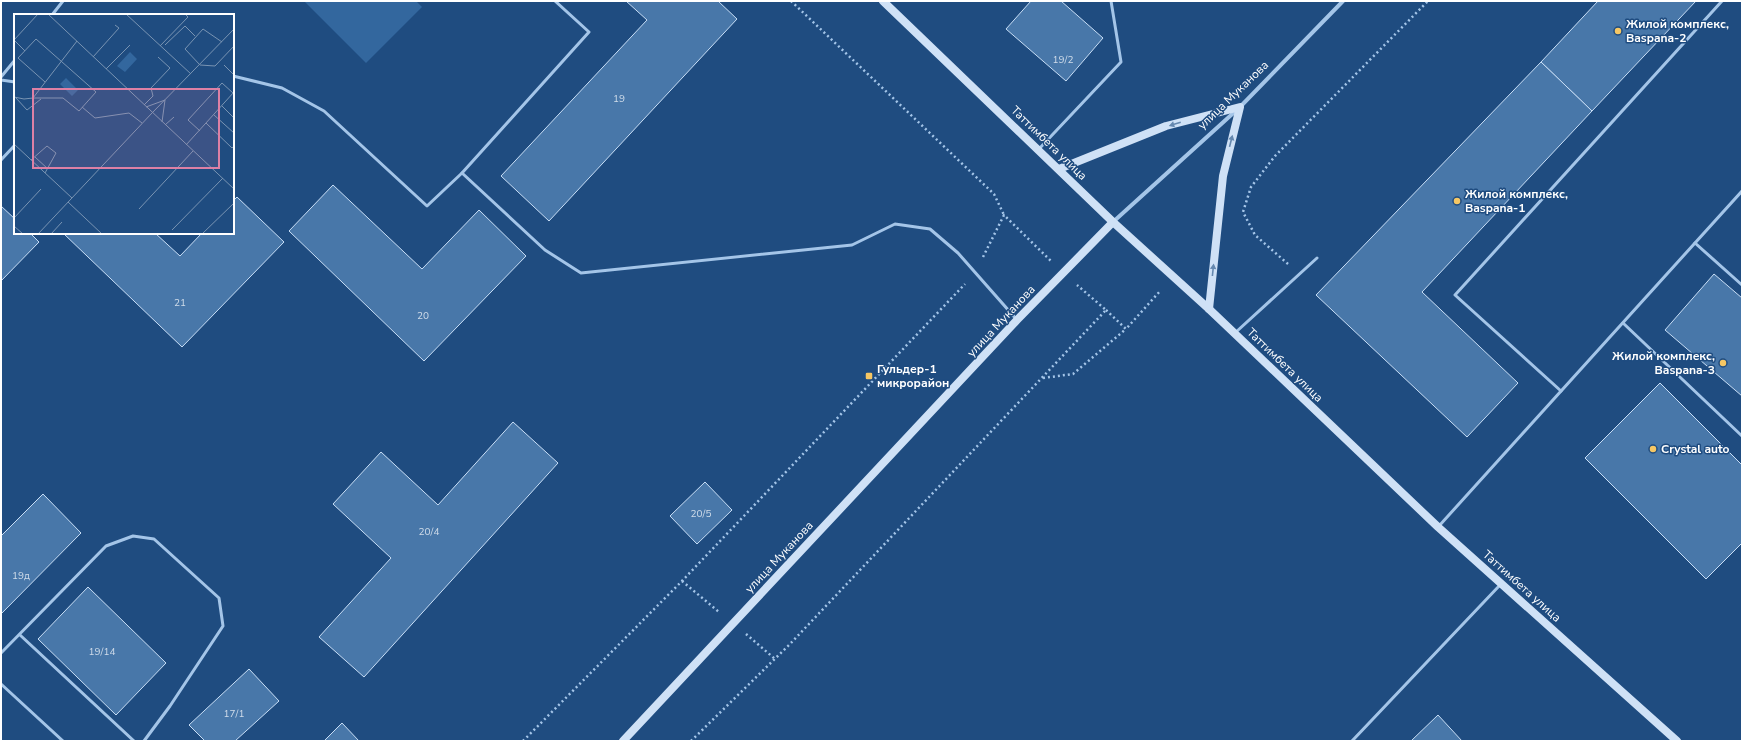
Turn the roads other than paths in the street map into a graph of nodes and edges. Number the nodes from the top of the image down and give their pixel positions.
1 (63, 1) edge
2 (555, 1) edge
3 (883, 1) edge
4 (1111, 1) edge
5 (1343, 1) edge
6 (1722, 1) edge
7 (53, 14) edge
8 (14, 61) edge
9 (234, 76) edge
10 (1, 78) edge
11 (14, 82) edge
12 (1240, 107) junction
13 (14, 146) edge
14 (1038, 150) junction
15 (1, 160) edge
16 (1059, 169) junction
17 (462, 172) junction
18 (1742, 191) edge
19 (1113, 222) junction
20 (1696, 243) junction
21 (1317, 258) dead end
22 (1742, 285) edge
23 (1209, 309) junction
24 (1017, 320) junction
25 (1623, 323) junction
26 (1235, 334) junction
27 (1562, 391) junction
28 (1742, 436) edge
29 (1438, 527) junction
30 (1502, 584) junction
31 (20, 635) junction
32 (1, 653) edge
33 (1, 684) edge
34 (63, 741) edge
35 (134, 741) edge
36 (144, 741) edge
37 (623, 741) edge
38 (1352, 741) edge
39 (1677, 741) edge

1 - 7 lane
2 - 17 lane
3 - 14 main road, Таттимбета улица
4 - 14 lane
5 - 12 street, улица Муканова
6 - 27 lane
8 - 10 lane
9 - 17 lane
10 - 11 lane
12 -> 16 main road
12 - 19 street, улица Муканова
23 -> 12 main road
13 - 15 lane
14 - 16 main road, Таттимбета улица
16 - 19 main road, Таттимбета улица
17 - 24 lane
18 - 20 lane
19 - 23 main road, Таттимбета улица
19 - 24 main road, улица Муканова
20 - 22 lane
20 - 25 lane
21 - 26 lane
23 - 26 main road, Таттимбета улица
24 - 37 main road, улица Муканова
25 - 27 lane
25 - 28 lane
26 - 29 main road, Таттимбета улица
27 - 29 lane
29 - 30 main road, Таттимбета улица
30 - 38 lane
30 - 39 main road, Таттимбета улица
31 - 32 lane
31 - 35 lane
31 - 36 lane
33 - 34 lane

